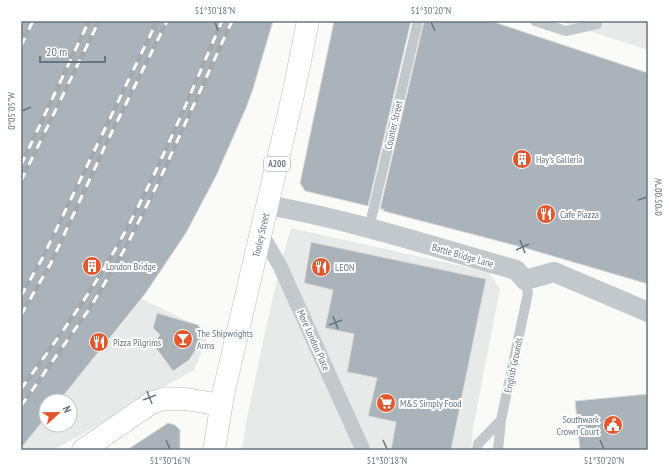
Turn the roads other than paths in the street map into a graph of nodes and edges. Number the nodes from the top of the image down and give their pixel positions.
1 (308, 21) edge
2 (418, 21) edge
3 (535, 21) edge
4 (597, 24) dead end
5 (268, 205) junction
6 (369, 228) junction
7 (261, 233) junction
8 (525, 280) junction
9 (648, 312) edge
10 (221, 405) junction
11 (501, 420) junction
12 (83, 450) edge
13 (214, 450) edge
14 (363, 450) edge
15 (477, 450) edge
16 (498, 450) edge

1 - 5 main road, Tooley Street / A200
2 - 6 lane, Counter Street
3 - 4 lane
5 - 6 street, Battle Bridge Lane
5 - 7 main road, Tooley Street / A200
6 - 8 street, Battle Bridge Lane
7 - 10 main road, Tooley Street / A200
7 - 14 street, More London Place
8 - 9 street
8 - 11 lane, English Grounds
10 - 12 main road
10 - 13 main road, Tooley Street / A200
11 - 15 lane
11 - 16 lane, English Grounds

